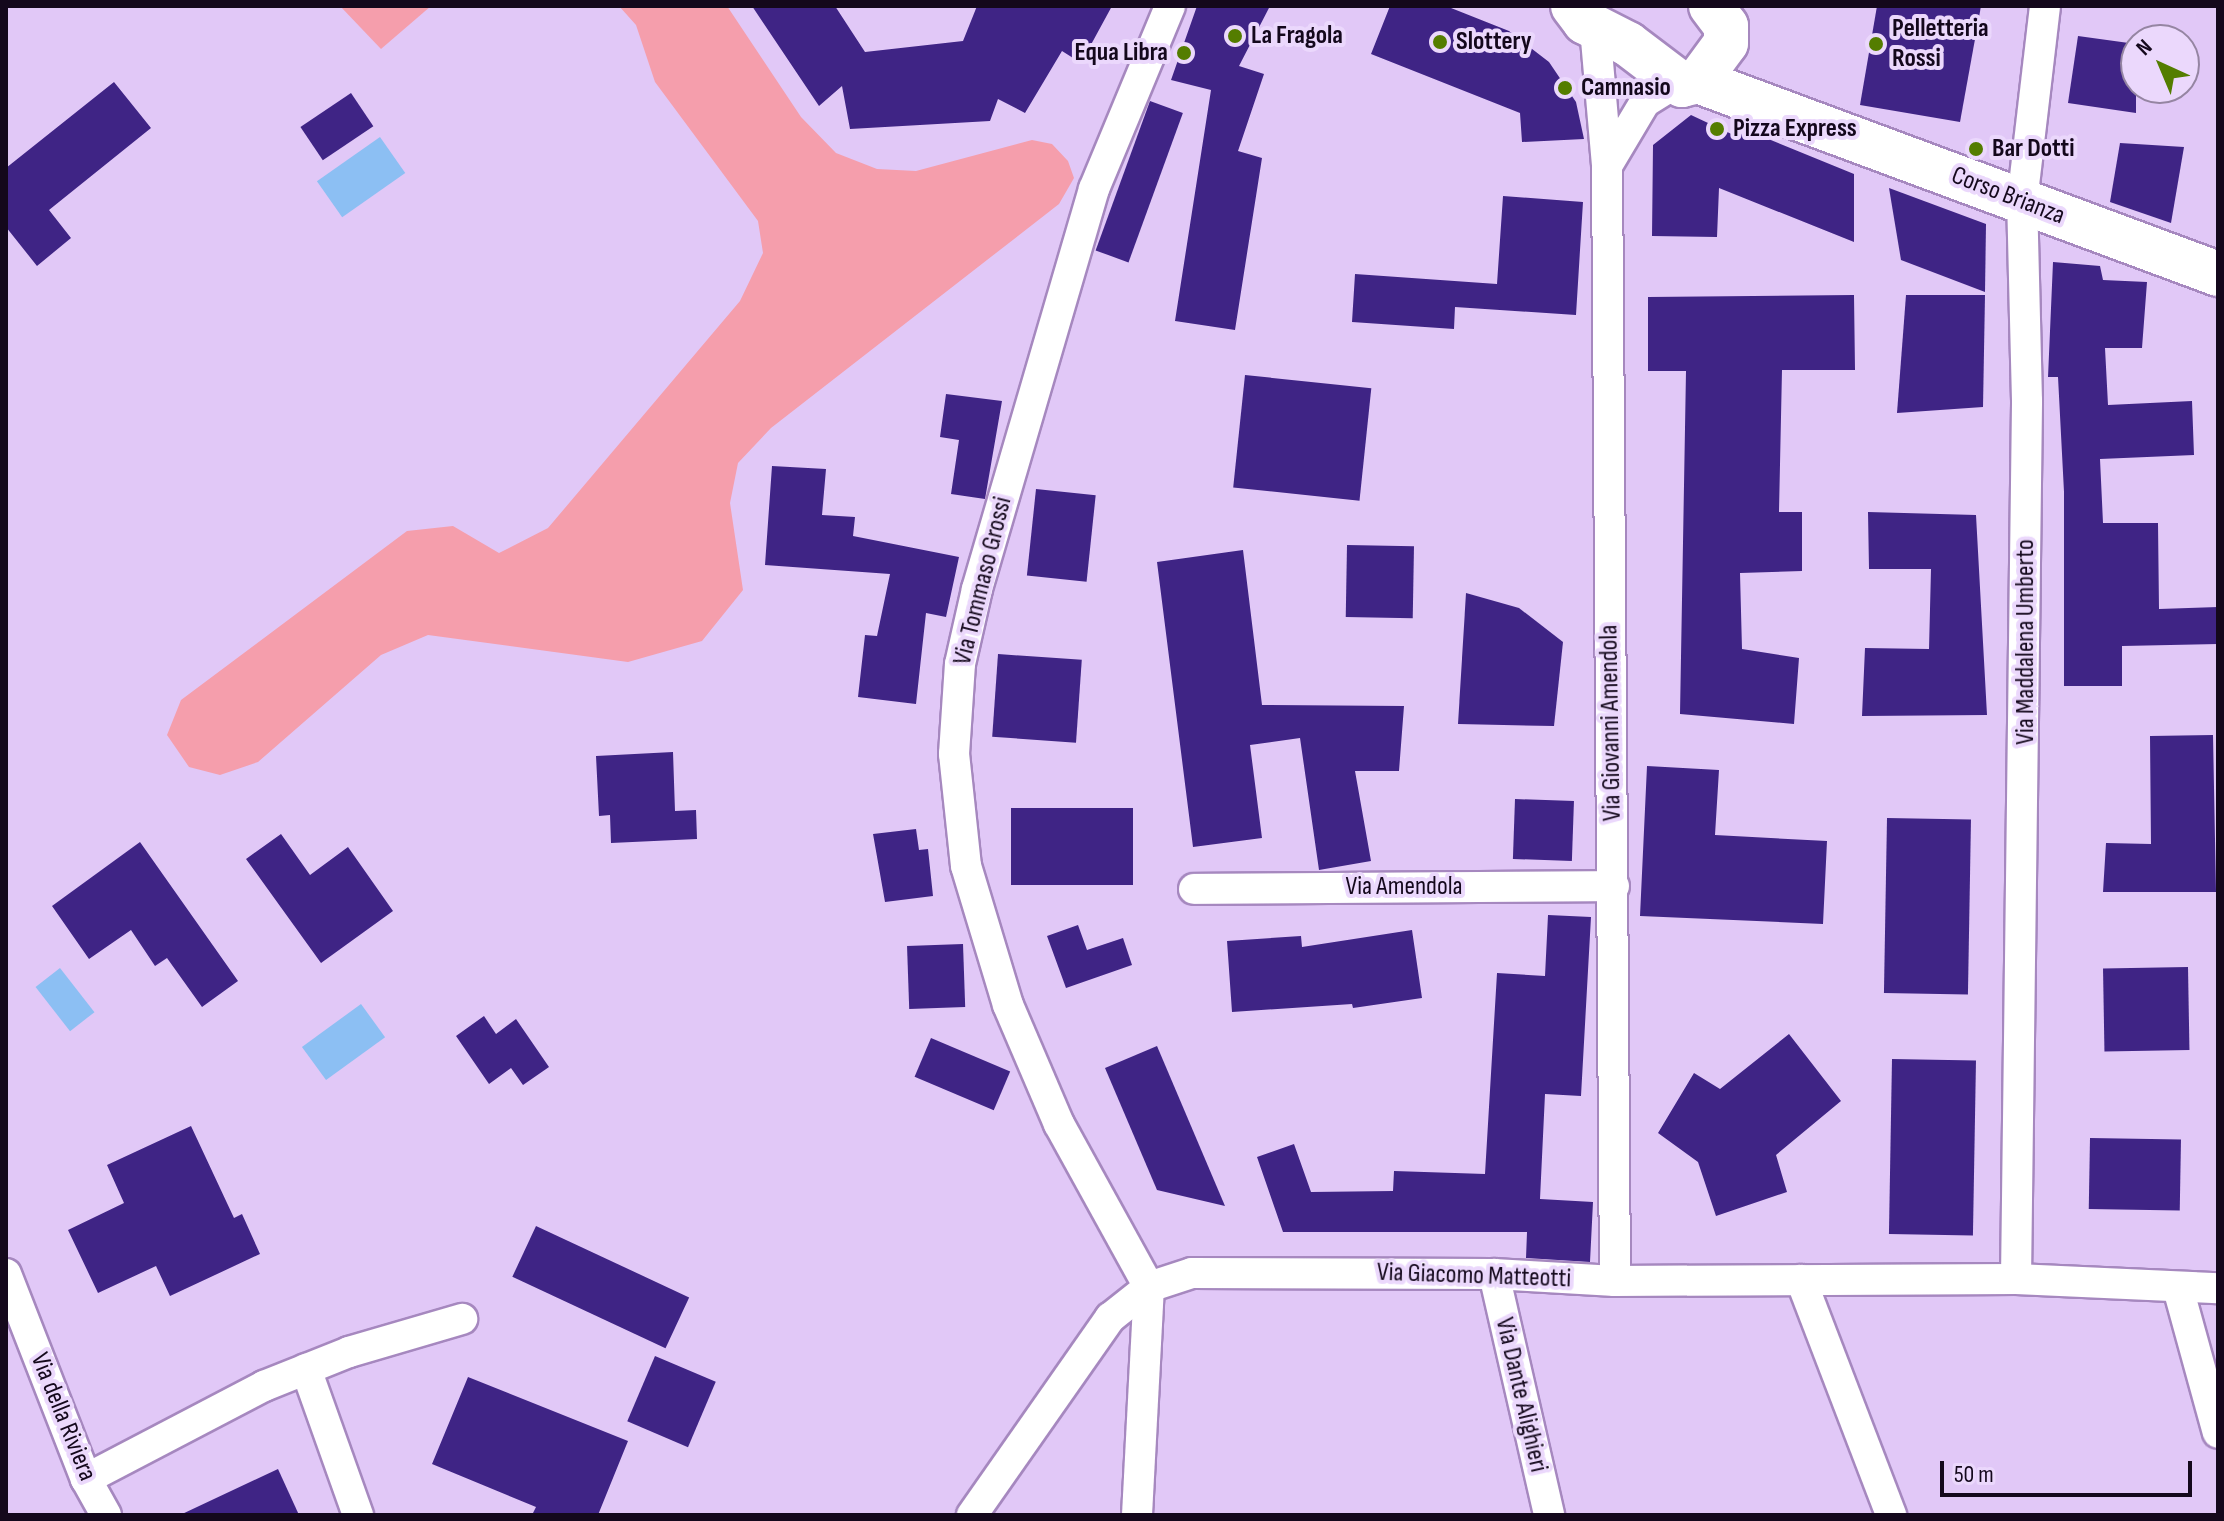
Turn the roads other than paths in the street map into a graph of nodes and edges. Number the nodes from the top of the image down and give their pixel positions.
1 (1170, 6) edge
2 (2045, 6) edge
3 (1584, 17) edge
4 (1725, 20) edge
5 (1687, 82) junction
6 (1799, 116) junction
7 (1607, 165) junction
8 (2022, 202) junction
9 (2218, 274) edge
10 (1614, 886) junction
11 (1194, 889) dead end
12 (6, 1274) edge
13 (1494, 1274) junction
14 (2016, 1279) junction
15 (1801, 1280) junction
16 (1615, 1281) junction
17 (1149, 1287) junction
18 (2178, 1288) junction
19 (2218, 1288) edge
20 (462, 1319) dead end
21 (306, 1369) junction
22 (2218, 1433) edge
23 (86, 1479) junction
24 (106, 1515) edge
25 (358, 1515) edge
26 (972, 1515) edge
27 (1137, 1515) edge
28 (1549, 1515) edge
29 (1891, 1515) edge

1 - 17 street, Via Tommaso Grossi
2 - 8 street, Via Maddalena Umberto
3 - 5 main road, Corso Brianza
3 - 7 street, Via Giovanni Amendola
4 - 5 main road
4 - 6 main road, Corso Brianza
5 - 6 main road, Corso Brianza
5 - 7 street
6 - 8 main road, Corso Brianza
7 - 10 street, Via Giovanni Amendola
8 - 9 main road, Corso Brianza
8 - 14 street, Via Maddalena Umberto
10 - 11 street, Via Amendola
10 - 16 street, Via Giovanni Amendola
12 - 23 street, Via della Riviera
13 - 16 street, Via Giacomo Matteotti
13 - 17 street, Via Giacomo Matteotti
13 - 28 street, Via Dante Alighieri
14 - 15 street, Via Giacomo Matteotti
14 - 18 street, Via Giacomo Matteotti
15 - 16 street, Via Giacomo Matteotti
15 - 29 street
17 - 26 street, Via Giacomo Matteotti
17 - 27 street
18 - 19 street, Via Giacomo Matteotti
18 - 22 street
20 - 21 street
21 - 23 street
21 - 25 street
23 - 24 street, Via della Riviera

